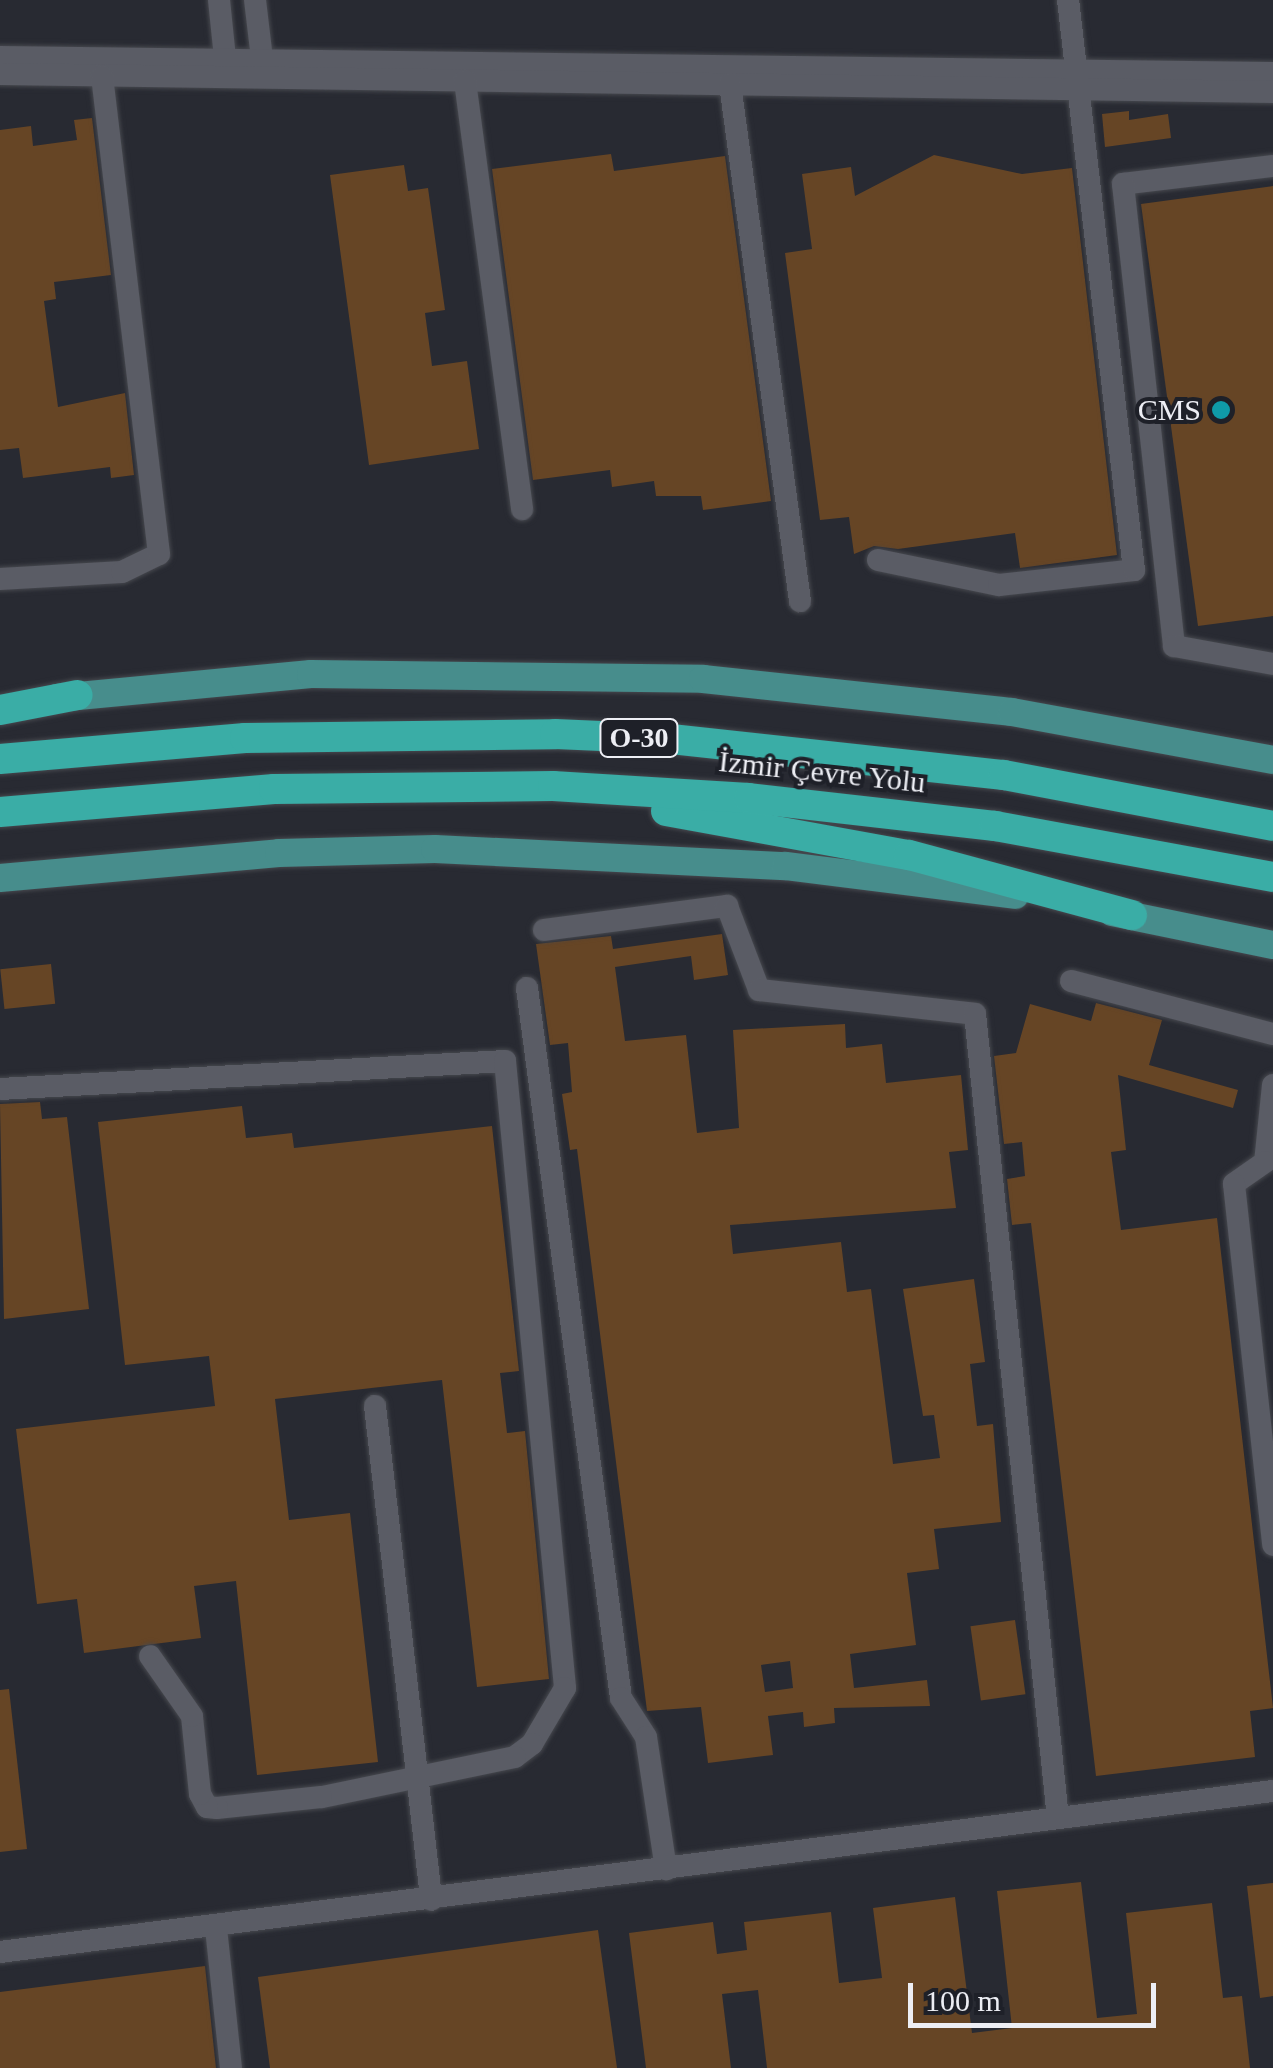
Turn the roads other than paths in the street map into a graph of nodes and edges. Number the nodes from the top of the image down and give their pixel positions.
1 (220, 0) edge
2 (255, 0) edge
3 (1068, 0) edge
4 (0, 57) edge
5 (225, 58) junction
6 (262, 59) junction
7 (1273, 73) edge
8 (0, 74) edge
9 (102, 76) junction
10 (1075, 79) junction
11 (465, 81) junction
12 (730, 84) junction
13 (1273, 92) edge
14 (1273, 166) edge
15 (522, 510) dead end
16 (878, 560) dead end
17 (0, 579) edge
18 (800, 601) dead end
19 (1273, 664) edge
20 (78, 696) joint
21 (0, 706) edge
22 (0, 759) edge
23 (1273, 760) edge
24 (445, 782) junction
25 (0, 812) edge
26 (1273, 826) edge
27 (1273, 877) edge
28 (0, 878) edge
29 (1132, 915) junction
30 (544, 930) dead end
31 (1273, 945) edge
32 (1070, 981) dead end
33 (528, 988) dead end
34 (1273, 1034) edge
35 (1273, 1085) edge
36 (0, 1089) edge
37 (375, 1406) dead end
38 (1273, 1545) edge
39 (150, 1656) dead end
40 (417, 1777) junction
41 (1273, 1790) edge
42 (1058, 1818) junction
43 (666, 1869) junction
44 (430, 1900) junction
45 (216, 1928) junction
46 (0, 1952) edge
47 (231, 2068) edge

1 - 5 street
2 - 6 street
3 - 10 street
4 - 5 street
5 - 6 street
6 - 10 street
7 - 10 street
8 - 9 street
9 - 11 street
9 - 17 street
10 - 12 street
10 - 13 street
10 - 16 street
11 - 12 street
11 - 15 street
12 - 18 street
14 - 19 street
20 - 21 highway
20 - 23 main road
22 - 26 highway, İzmir Çevre Yolu / O-30
24 - 25 highway, İzmir Çevre Yolu / O-30
24 - 27 highway, İzmir Çevre Yolu / O-30
24 - 29 highway
28 - 29 main road
29 - 31 main road
30 - 42 street
32 - 34 street
33 - 43 street
35 - 38 street
36 - 40 street
37 - 40 street
39 - 40 street
40 - 44 street
41 - 42 street
42 - 43 street
43 - 44 street
44 - 45 street
45 - 46 street
45 - 47 street

